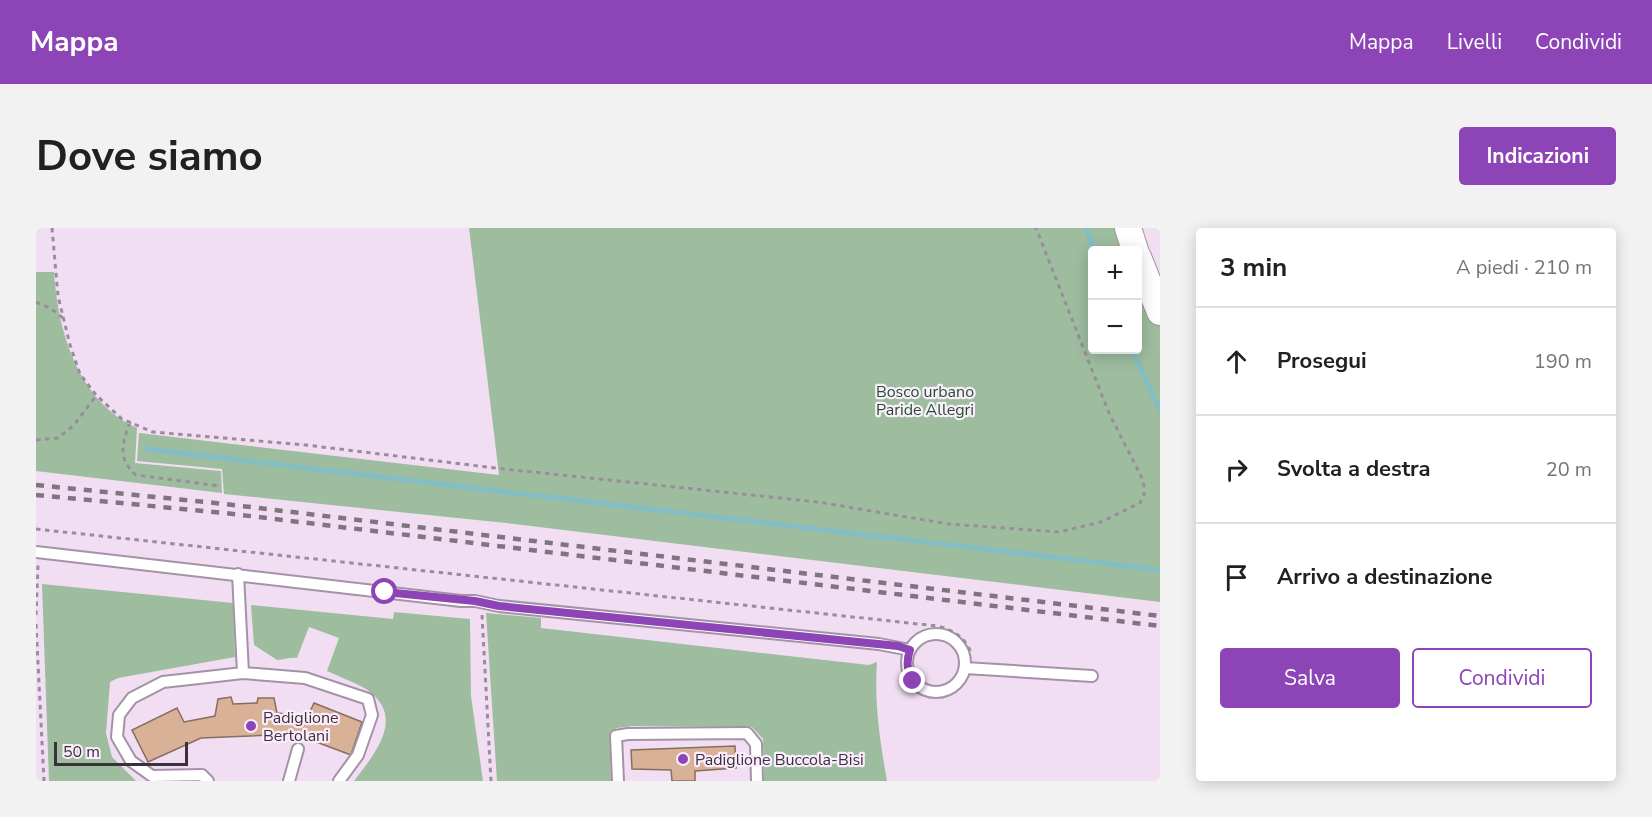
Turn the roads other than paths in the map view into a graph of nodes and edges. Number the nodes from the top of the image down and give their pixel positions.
1 (1128, 228) edge
2 (1134, 246) edge
3 (1142, 269) edge
4 (1160, 312) edge
5 (38, 552) edge
6 (238, 574) junction
7 (910, 650) junction
8 (970, 668) junction
9 (243, 673) junction
10 (1092, 676) dead end
11 (298, 749) dead end
12 (208, 781) edge
13 (289, 781) edge
14 (339, 781) edge
15 (618, 781) edge
16 (757, 781) edge

1 - 2 street
3 - 4 street
5 - 6 lane
6 - 7 lane
6 - 9 lane
7 - 8 lane
7 - 8 lane
8 - 10 lane
9 - 12 lane
9 - 14 lane
11 - 13 lane
15 - 16 lane

